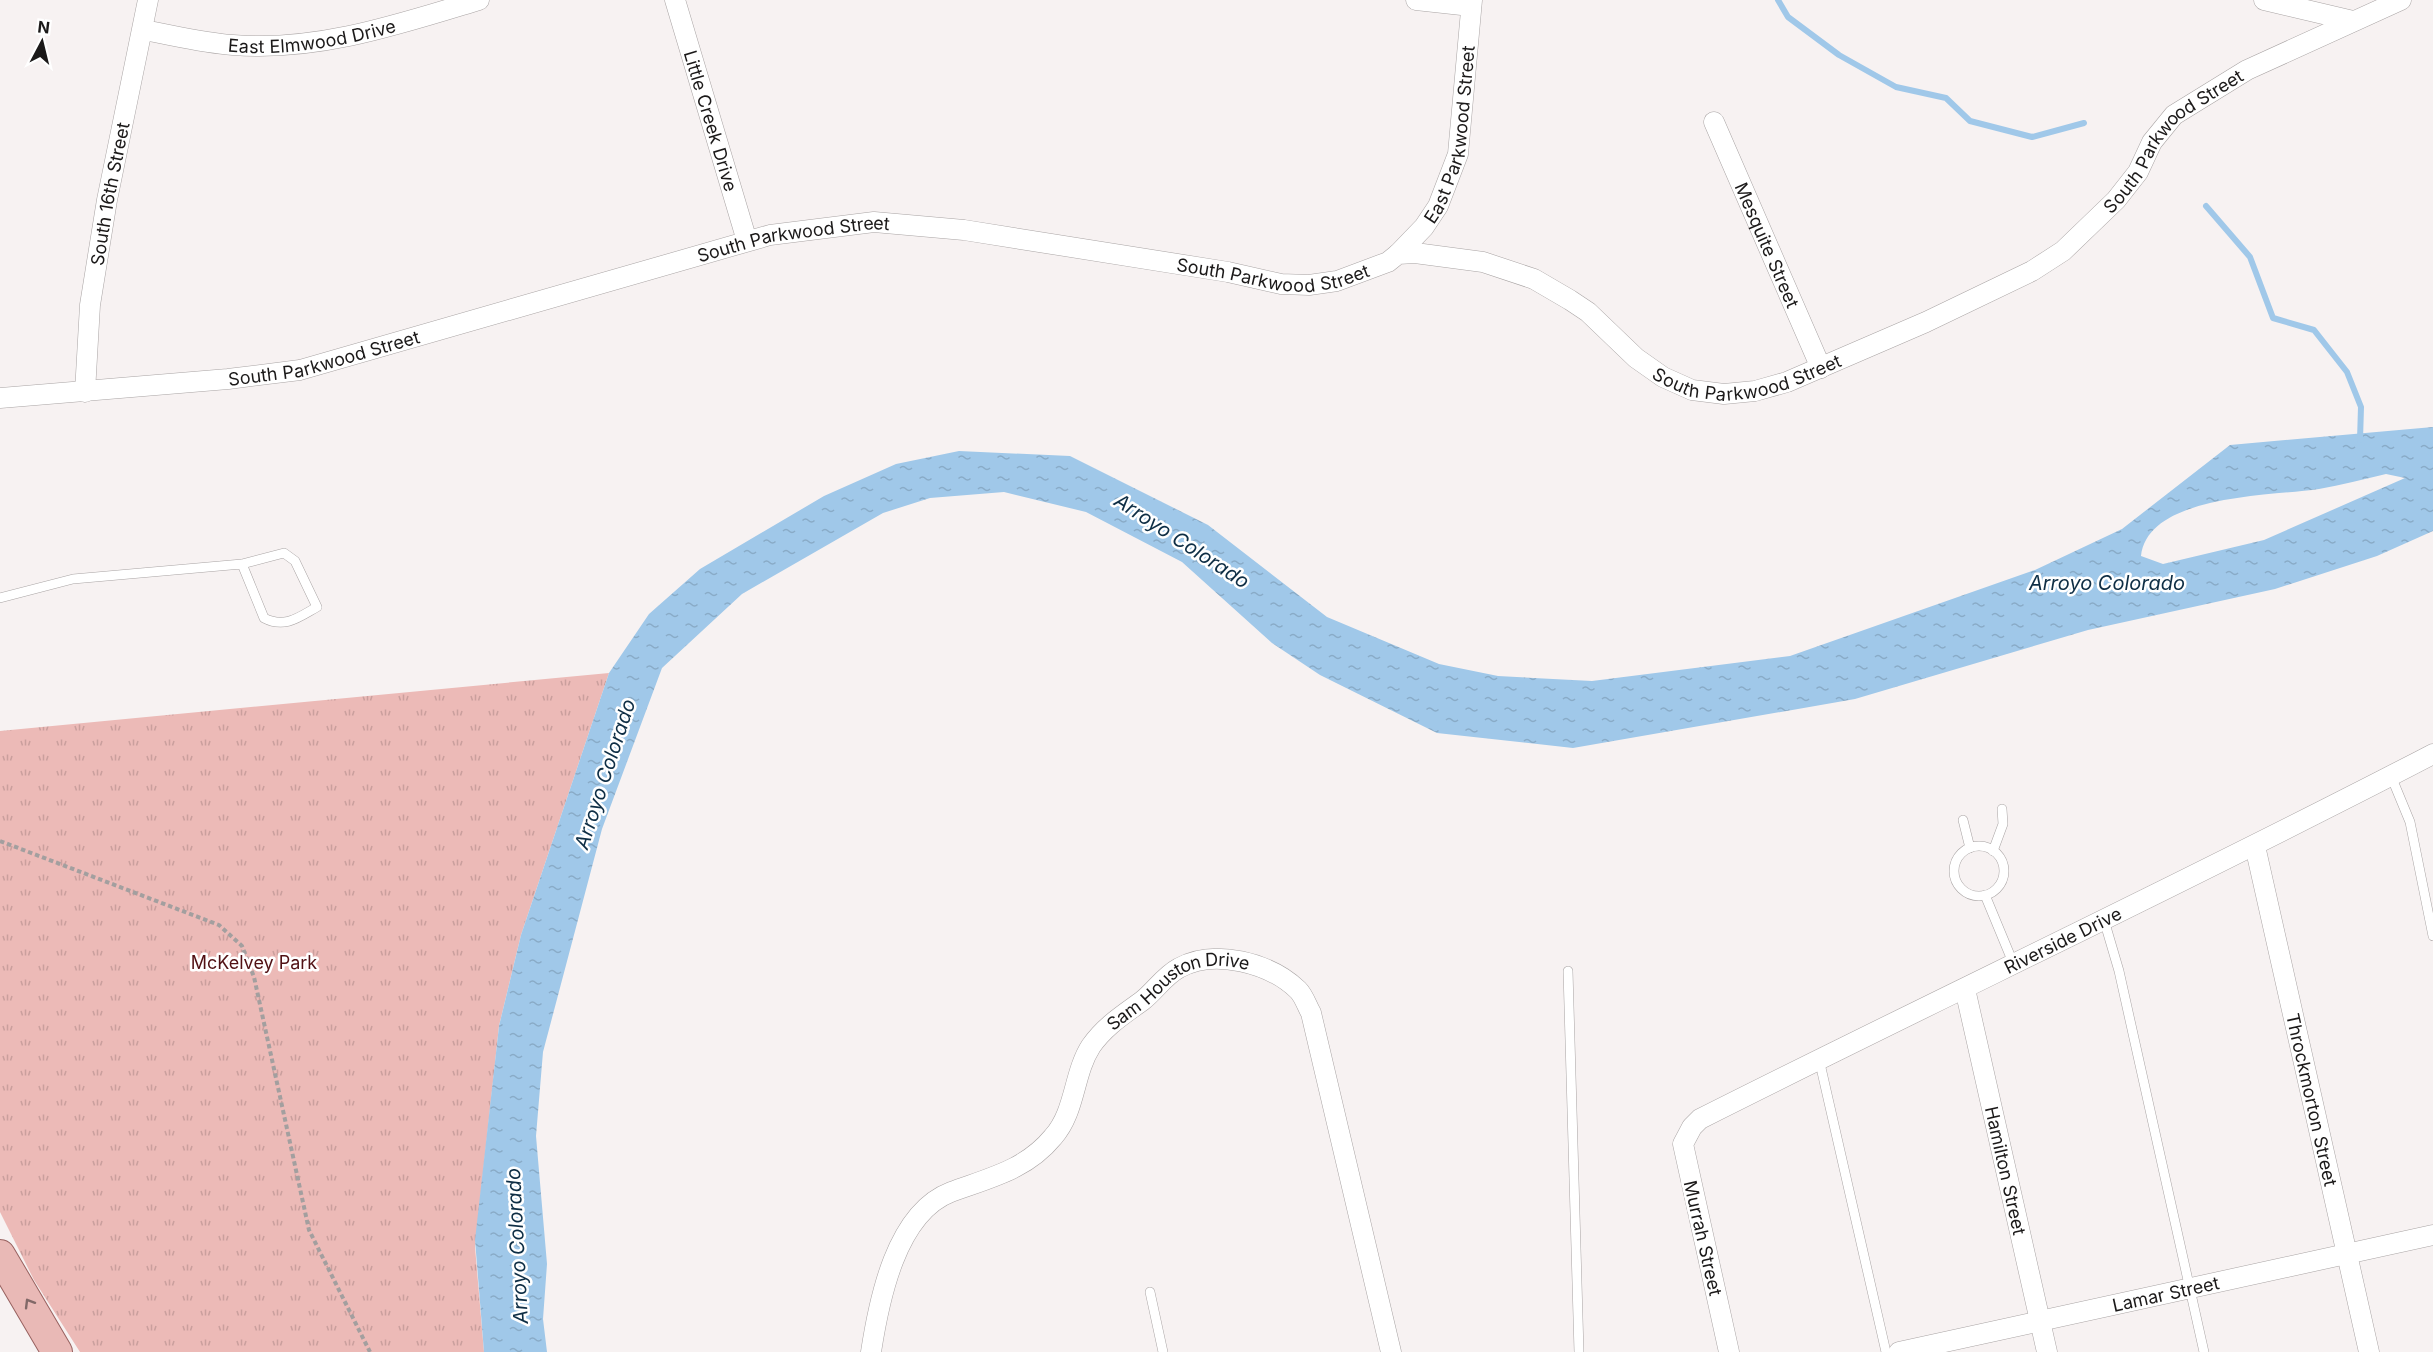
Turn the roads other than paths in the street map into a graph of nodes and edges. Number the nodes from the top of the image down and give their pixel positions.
1 (148, 0) edge
2 (479, 0) edge
3 (675, 0) edge
4 (1416, 0) edge
5 (2264, 0) edge
6 (2401, 0) edge
7 (1471, 3) edge
8 (2353, 21) junction
9 (142, 30) junction
10 (1714, 122) dead end
11 (747, 241) junction
12 (1398, 254) junction
13 (1821, 368) junction
14 (85, 392) junction
15 (0, 398) edge
16 (242, 564) junction
17 (0, 598) edge
18 (2433, 754) edge
19 (2391, 776) junction
20 (2001, 809) dead end
21 (1963, 820) dead end
22 (2255, 846) junction
23 (1970, 848) junction
24 (1993, 851) junction
25 (1985, 895) junction
26 (2104, 920) junction
27 (2433, 936) edge
28 (2014, 964) junction
29 (1568, 971) dead end
30 (1965, 989) junction
31 (1819, 1059) junction
32 (1692, 1127) joint
33 (2433, 1235) edge
34 (2347, 1254) junction
35 (0, 1255) edge
36 (2190, 1289) junction
37 (1150, 1292) dead end
38 (2040, 1322) junction
39 (57, 1352) edge
40 (872, 1352) edge
41 (1163, 1352) edge
42 (1391, 1352) edge
43 (1579, 1352) edge
44 (1729, 1352) edge
45 (1886, 1352) edge
46 (1899, 1352) edge
47 (2047, 1352) edge
48 (2204, 1352) edge
49 (2369, 1352) edge

1 - 9 street, South 16th Street
2 - 9 street, East Elmwood Drive
3 - 11 street, Little Creek Drive
4 - 7 street
5 - 8 street
6 - 8 street, South Parkwood Street
7 - 12 street, East Parkwood Street
8 - 13 street, South Parkwood Street
9 - 14 street, South 16th Street
10 - 13 street, Mesquite Street
11 - 12 street, South Parkwood Street
11 - 14 street, South Parkwood Street
12 - 13 street, South Parkwood Street
14 - 15 street, South Parkwood Street
16 - 16 lane
16 - 17 lane
18 - 19 street, Riverside Drive
19 - 22 street, Riverside Drive
19 - 27 lane
20 - 24 lane
21 - 23 lane
22 - 26 street, Riverside Drive
22 - 34 street, Throckmorton Street
23 - 24 lane
23 - 25 lane
24 - 25 lane
25 - 28 lane
26 - 28 street, Riverside Drive
26 - 36 lane
28 - 30 street, Riverside Drive
29 - 43 lane
30 - 31 street, Riverside Drive
30 - 38 street, Hamilton Street
31 - 32 street, Riverside Drive
31 - 45 lane
32 - 44 street, Murrah Street
33 - 34 street, Lamar Street
34 - 36 street, Lamar Street
34 - 49 street, Throckmorton Street
39 -> 35 main road
36 - 38 street, Lamar Street
36 - 48 lane
37 - 41 lane
38 - 46 street, Lamar Street
38 - 47 street, Hamilton Street
40 - 42 street, Sam Houston Drive

